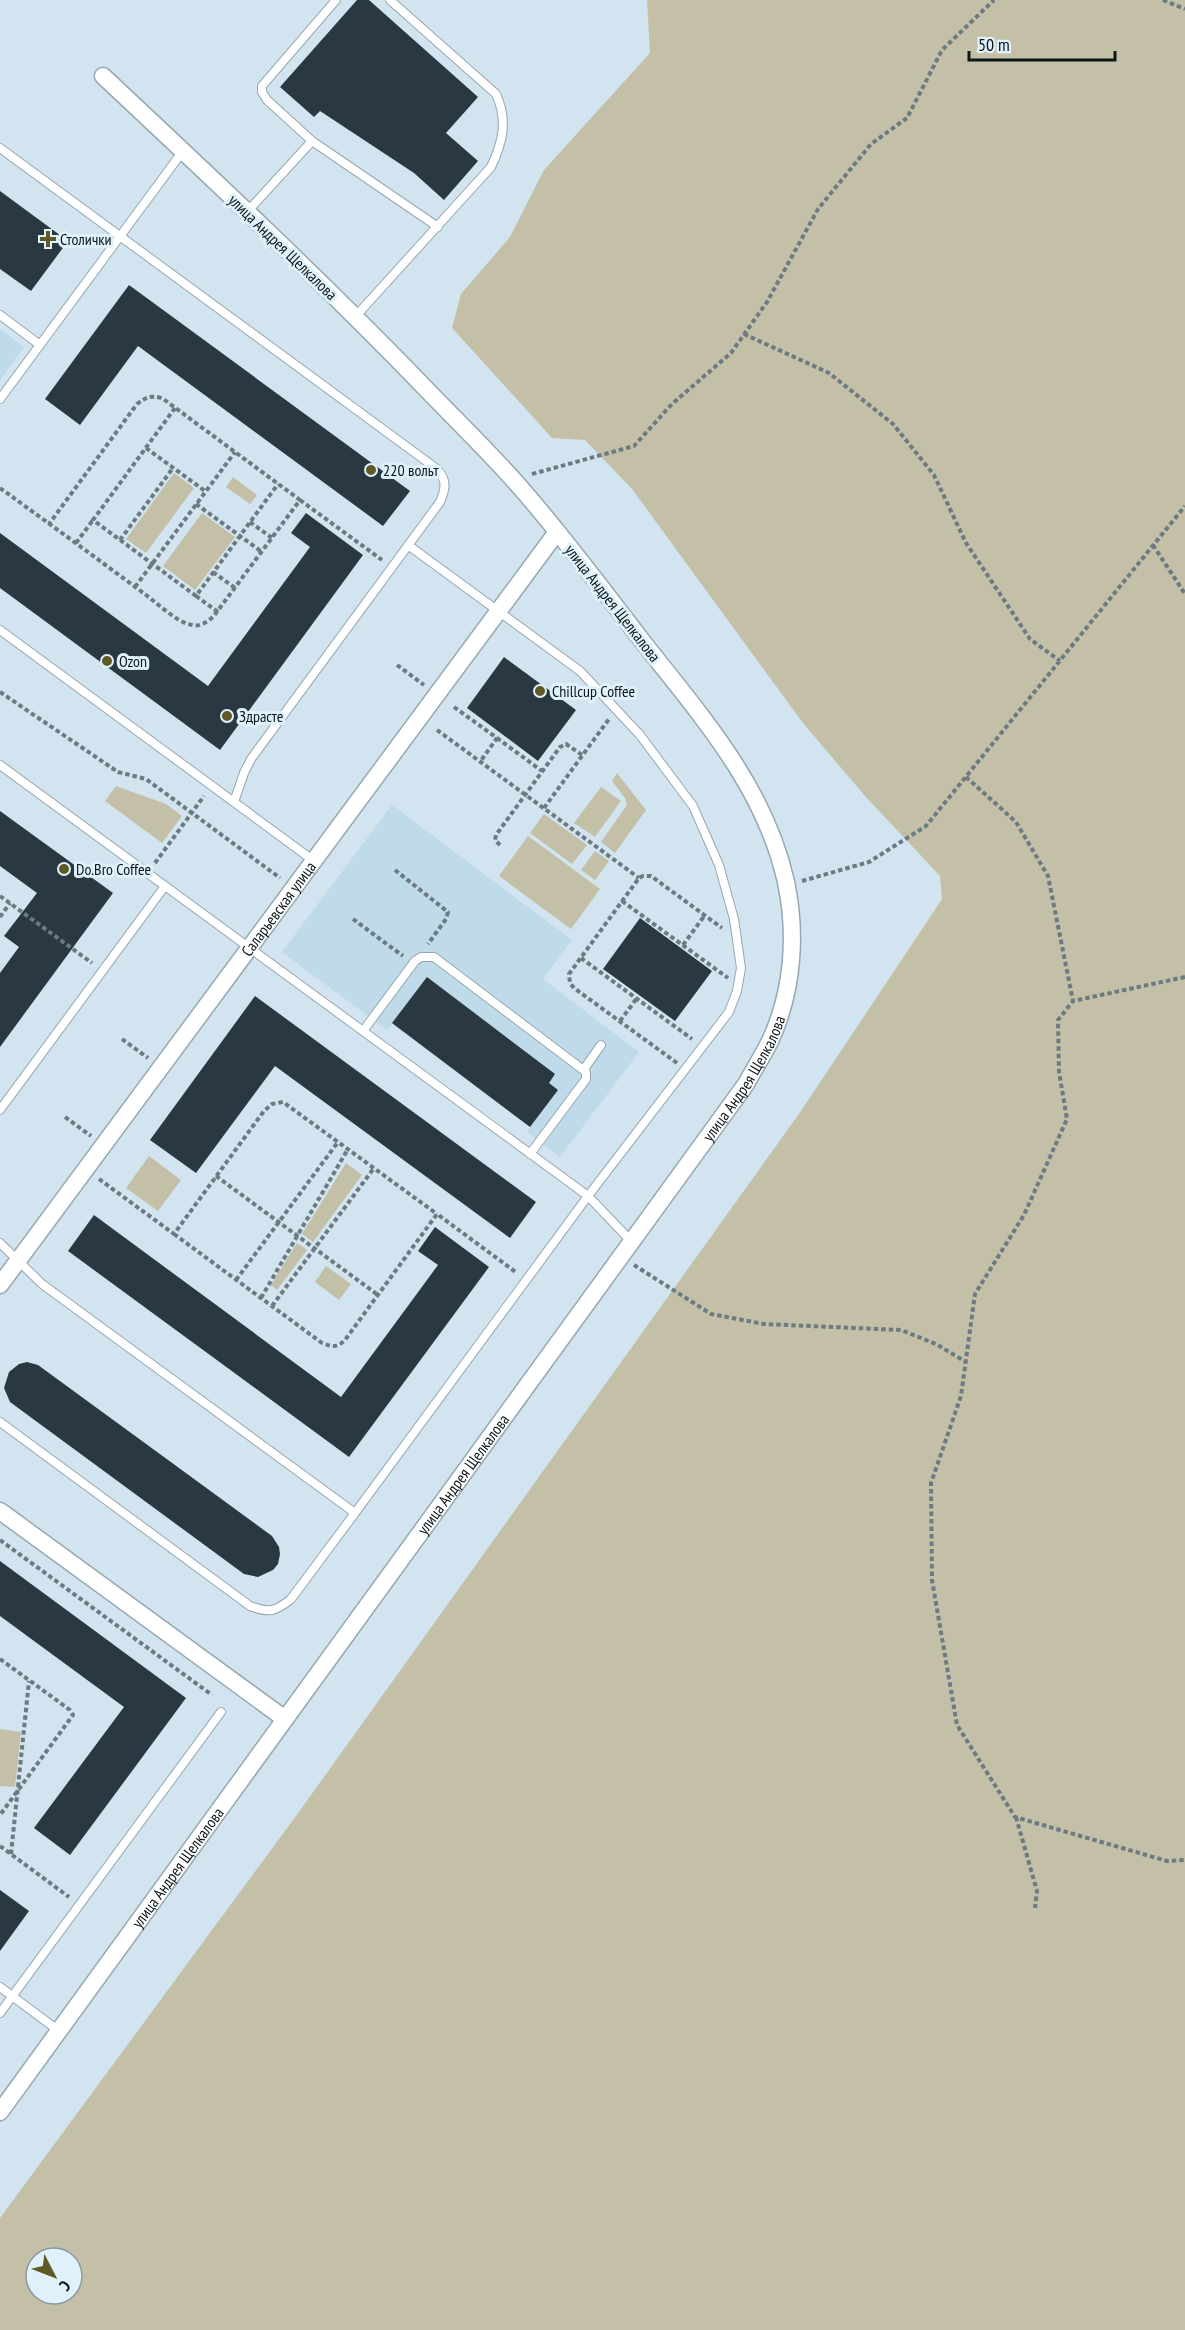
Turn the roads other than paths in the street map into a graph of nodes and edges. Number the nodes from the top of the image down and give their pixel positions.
1 (336, 0) edge
2 (390, 0) edge
3 (103, 76) dead end
4 (312, 141) junction
5 (0, 148) edge
6 (183, 150) junction
7 (247, 212) junction
8 (438, 226) junction
9 (120, 236) junction
10 (0, 315) edge
11 (355, 317) junction
12 (40, 345) junction
13 (0, 399) edge
14 (557, 532) junction
15 (408, 545) junction
16 (499, 611) junction
17 (0, 630) edge
18 (0, 765) edge
19 (234, 802) junction
20 (314, 861) junction
21 (165, 886) junction
22 (249, 948) junction
23 (363, 1031) junction
24 (602, 1046) dead end
25 (584, 1069) junction
26 (0, 1110) edge
27 (530, 1154) junction
28 (588, 1196) junction
29 (631, 1241) junction
30 (0, 1243) edge
31 (18, 1261) junction
32 (0, 1285) edge
33 (0, 1422) edge
34 (0, 1511) edge
35 (355, 1513) junction
36 (222, 1712) dead end
37 (285, 1719) junction
38 (0, 1987) edge
39 (12, 1996) junction
40 (0, 2013) edge
41 (59, 2031) junction
42 (0, 2112) edge

1 - 4 lane
2 - 8 lane
3 - 6 street, улица Андрея Щелкалова
4 - 7 lane
4 - 8 lane
5 - 9 lane
6 - 7 street, улица Андрея Щелкалова
6 - 9 lane
7 - 11 street, улица Андрея Щелкалова
8 - 11 lane
9 - 12 lane
9 - 15 lane
10 - 12 lane
11 - 14 street, улица Андрея Щелкалова
12 - 13 lane
14 - 16 street, Саларьевская улица
14 - 29 street, улица Андрея Щелкалова
15 - 16 lane
15 - 19 lane
16 - 20 street, Саларьевская улица
16 - 28 lane
17 - 19 lane
18 - 21 lane
19 - 20 lane
20 - 22 street, Саларьевская улица
21 - 22 lane
21 - 26 lane
22 - 23 lane
22 - 31 street, Саларьевская улица
23 - 25 lane
23 - 27 lane
24 - 25 lane
25 - 27 lane
27 - 28 lane
28 - 29 lane
28 - 35 lane
29 - 37 street, улица Андрея Щелкалова
30 - 31 lane
31 - 32 street, Саларьевская улица
31 - 35 lane
33 - 35 lane
34 - 37 street
36 - 39 lane
37 - 41 street, улица Андрея Щелкалова
38 - 39 lane
39 - 40 lane
39 - 41 lane
41 - 42 street, улица Андрея Щелкалова

